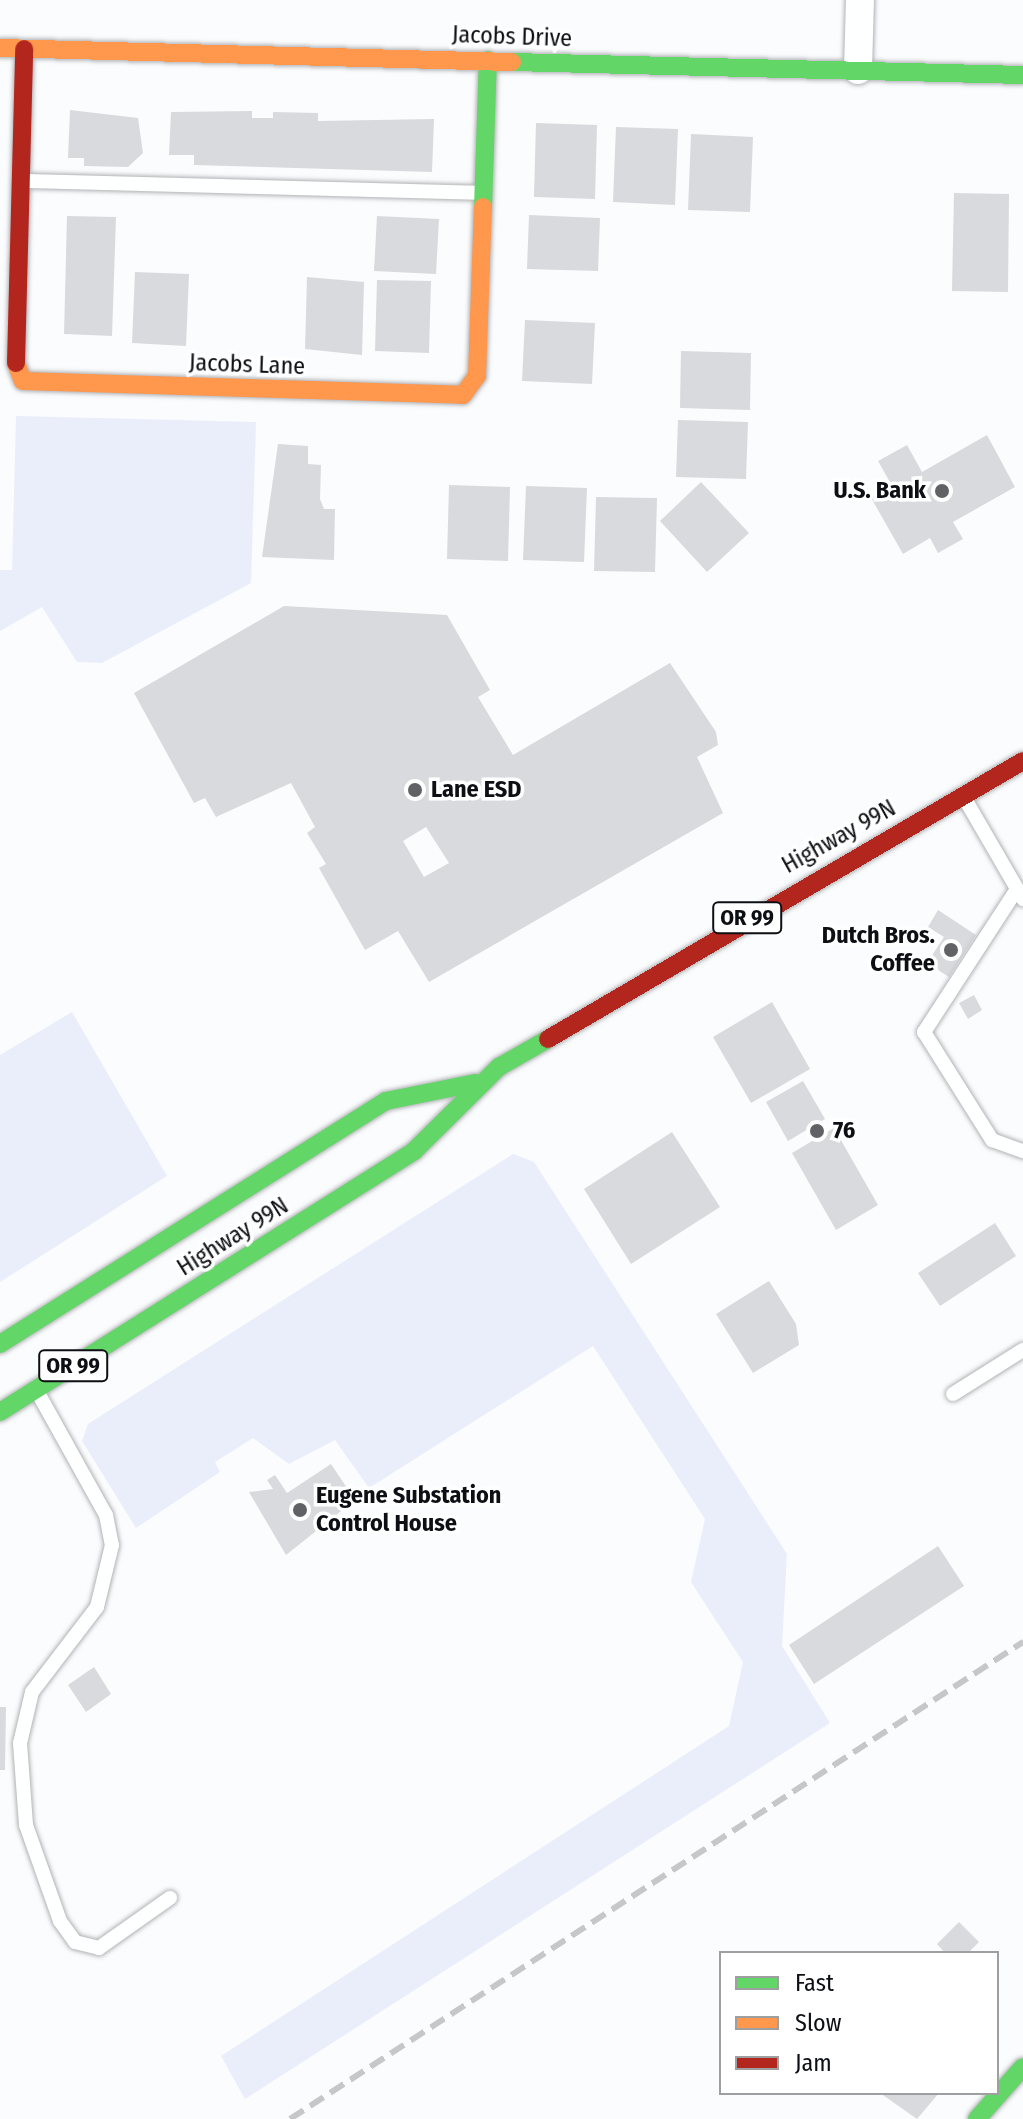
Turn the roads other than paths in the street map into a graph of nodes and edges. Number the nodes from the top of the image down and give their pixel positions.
1 (860, 0) edge
2 (0, 48) edge
3 (24, 49) junction
4 (488, 60) junction
5 (858, 70) junction
6 (1023, 75) edge
7 (20, 181) junction
8 (484, 193) junction
9 (1023, 761) edge
10 (963, 795) junction
11 (1020, 894) edge
12 (475, 1083) junction
13 (1023, 1151) edge
14 (0, 1344) edge
15 (1023, 1350) edge
16 (36, 1389) junction
17 (953, 1394) dead end
18 (0, 1412) edge
19 (170, 1898) dead end
20 (1023, 2067) edge
21 (999, 2094) edge
22 (998, 2095) edge
23 (977, 2119) edge

1 - 5 street
2 - 3 street, Jacobs Drive
3 - 4 street, Jacobs Drive
3 - 7 street, Jacobs Lane
4 - 5 street, Jacobs Drive
4 - 8 street, Jacobs Lane
5 - 6 street, Jacobs Drive
7 - 8 lane
7 - 8 street, Jacobs Lane
9 - 10 street, Highway 99N / OR 99
10 - 11 lane
10 - 12 street, Highway 99N / OR 99
11 - 13 lane
12 - 14 street, Highway 99N / OR 99
12 - 16 street, Highway 99N / OR 99
15 - 17 lane
16 - 18 street, Highway 99N / OR 99
16 - 19 lane
20 - 21 street
22 - 23 street

